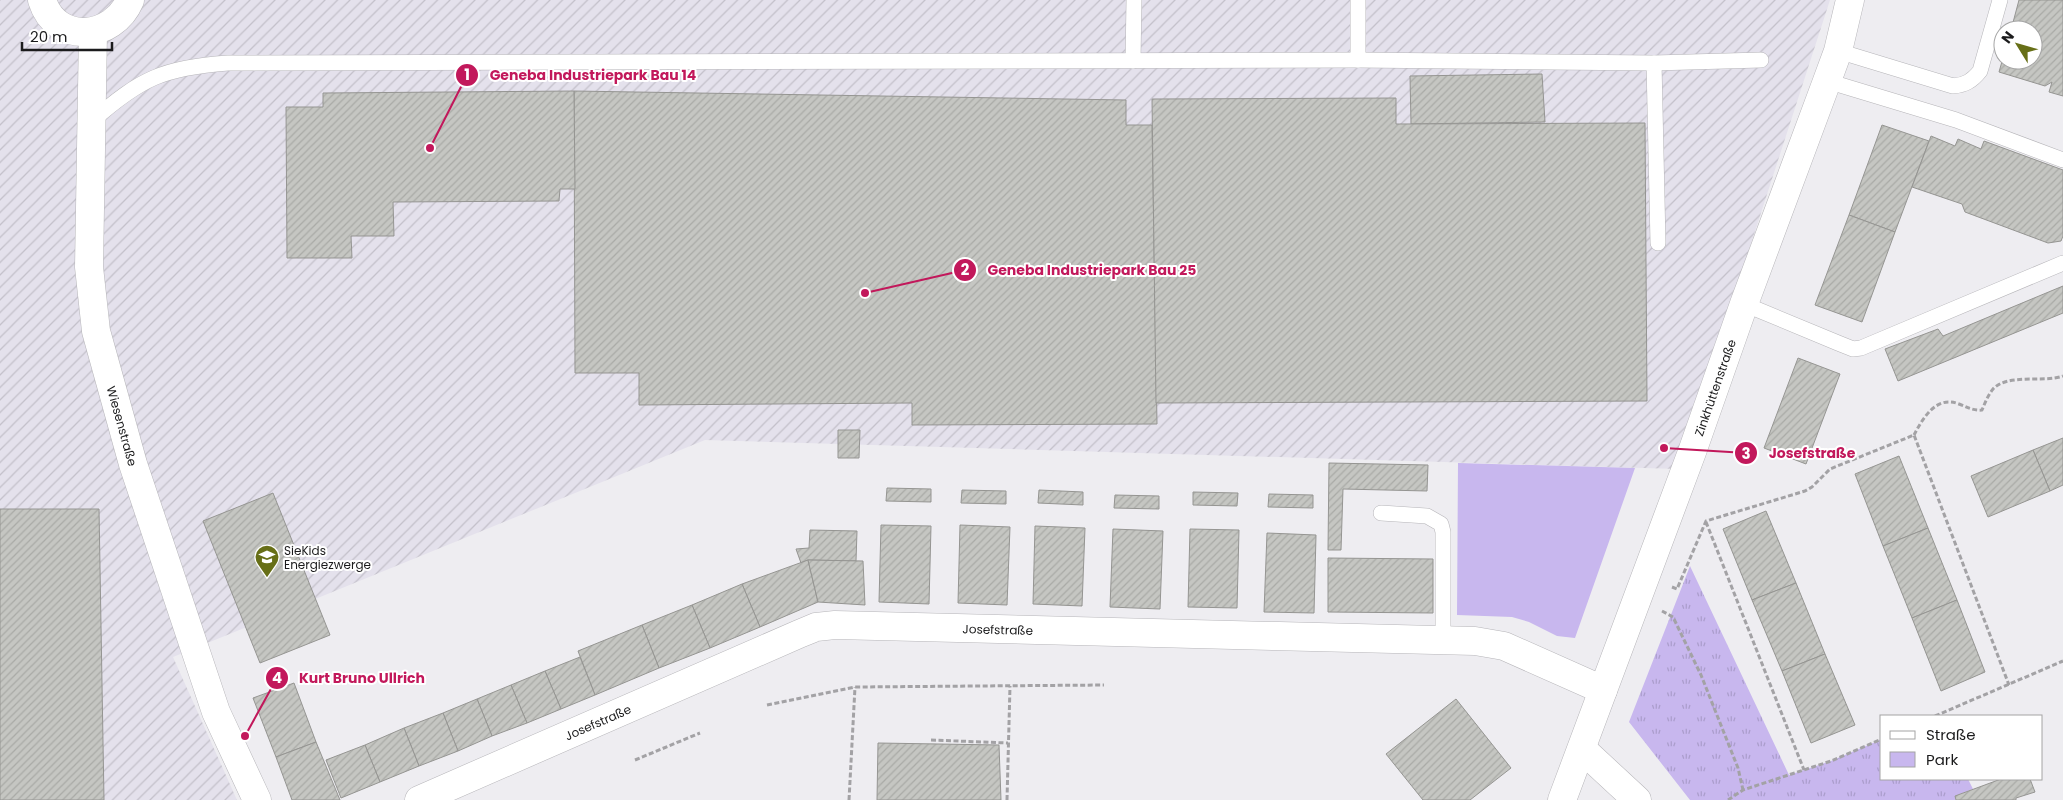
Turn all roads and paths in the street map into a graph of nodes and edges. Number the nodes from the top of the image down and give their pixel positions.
1 (42, 0) edge
2 (130, 0) edge
3 (1134, 0) edge
4 (1358, 0) edge
5 (1850, 0) edge
6 (2000, 0) edge
7 (93, 32) junction
8 (1838, 51) junction
9 (1358, 60) junction
10 (1761, 60) dead end
11 (1133, 61) junction
12 (1654, 63) junction
13 (1827, 82) junction
14 (92, 121) junction
15 (2063, 160) edge
16 (1658, 243) dead end
17 (2063, 263) edge
18 (1744, 304) junction
19 (2063, 376) edge
20 (1914, 435) junction
21 (1381, 513) dead end
22 (1706, 521) junction
23 (1645, 578) junction
24 (1666, 612) dead end
25 (1443, 640) junction
26 (2063, 661) edge
27 (1104, 685) dead end
28 (2009, 685) junction
29 (1010, 686) junction
30 (855, 687) junction
31 (1602, 690) junction
32 (767, 705) dead end
33 (1938, 715) edge
34 (700, 733) dead end
35 (932, 740) dead end
36 (1880, 740) edge
37 (1008, 743) junction
38 (1582, 749) junction
39 (635, 760) dead end
40 (1804, 770) junction
41 (1743, 790) junction
42 (256, 800) edge
43 (419, 800) edge
44 (849, 800) edge
45 (1007, 800) edge
46 (1562, 800) edge
47 (1637, 800) edge
48 (1728, 800) edge

1 - 7 street
2 - 7 street
3 - 11 lane
4 - 9 lane
5 - 8 street, Zinkhüttenstraße
6 - 8 lane
7 - 14 street, Wiesenstraße
8 - 13 street, Zinkhüttenstraße
9 - 11 lane
9 - 12 lane
10 - 12 lane
11 - 14 lane
12 - 16 lane
13 - 15 lane
13 - 18 street, Zinkhüttenstraße
14 - 42 street, Wiesenstraße
17 - 18 lane
18 - 23 street, Zinkhüttenstraße
19 - 20 path
20 - 22 path
20 - 28 path
21 - 25 lane
22 - 23 path
22 - 40 path
23 - 31 street, Zinkhüttenstraße
24 - 41 path
25 - 31 street, Josefstraße
25 - 43 street, Josefstraße
26 - 28 path
27 - 29 path
28 - 33 path
29 - 30 path
29 - 37 path
30 - 32 path
30 - 44 path
31 - 38 street, Zinkhüttenstraße
34 - 39 path
35 - 37 path
36 - 40 path
37 - 45 path
38 - 46 street, Zinkhüttenstraße
38 - 47 street
40 - 41 path
41 - 48 path

